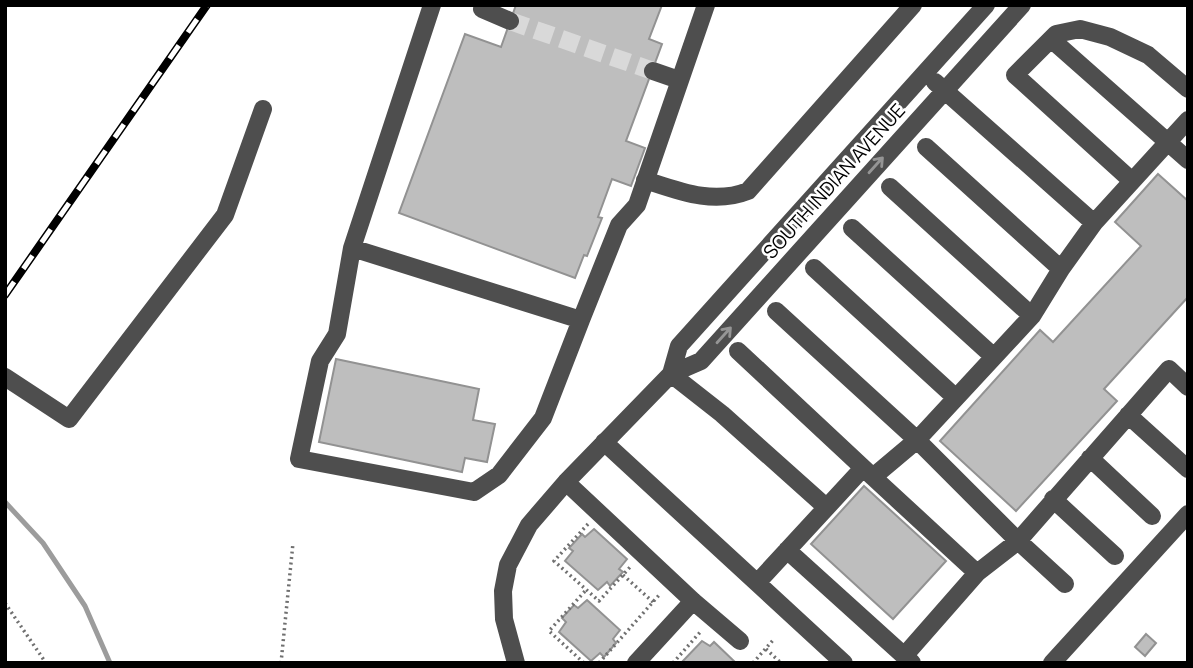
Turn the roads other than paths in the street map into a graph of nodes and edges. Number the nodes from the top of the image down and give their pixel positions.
1 (432, 5) edge
2 (706, 5) edge
3 (913, 5) edge
4 (986, 5) edge
5 (1022, 5) edge
6 (478, 6) edge
7 (510, 21) tunnel mouth
8 (1051, 39) junction
9 (653, 71) tunnel mouth
10 (925, 73) junction
11 (679, 80) junction
12 (1188, 89) edge
13 (944, 90) junction
14 (263, 109) dead end
15 (1188, 120) edge
16 (1167, 142) junction
17 (926, 147) dead end
18 (1188, 160) edge
19 (645, 180) junction
20 (1132, 181) junction
21 (890, 187) dead end
22 (1094, 223) junction
23 (852, 228) dead end
24 (352, 248) junction
25 (814, 268) dead end
26 (1061, 269) junction
27 (776, 311) dead end
28 (1032, 316) junction
29 (581, 320) junction
30 (738, 351) dead end
31 (994, 357) junction
32 (671, 374) junction
33 (5, 377) edge
34 (1188, 387) edge
35 (956, 398) junction
36 (1128, 415) junction
37 (917, 440) junction
38 (604, 442) junction
39 (1090, 458) junction
40 (1188, 469) edge
41 (868, 472) junction
42 (566, 482) junction
43 (1054, 499) junction
44 (826, 507) junction
45 (1188, 514) edge
46 (1152, 516) dead end
47 (1018, 541) junction
48 (787, 550) junction
49 (1115, 556) dead end
50 (977, 573) junction
51 (757, 583) junction
52 (1065, 584) dead end
53 (693, 601) junction
54 (740, 641) dead end
55 (908, 659) edge
56 (516, 663) edge
57 (636, 663) edge
58 (844, 663) edge
59 (1052, 663) edge

1 - 24 street
2 - 11 street
3 - 19 street
4 - 10 street, SOUTH INDIAN AVENUE
5 - 13 street, SOUTH INDIAN AVENUE
6 - 7 street
8 - 12 street
8 - 16 street
8 - 20 street
9 - 11 street
10 - 13 street
10 - 32 street, SOUTH INDIAN AVENUE
11 - 19 street
13 - 22 street
32 -> 13 street, SOUTH INDIAN AVENUE
14 - 33 street
15 - 16 street
16 - 18 street
16 - 20 street
17 - 26 street
19 - 29 street
20 - 22 street
21 - 28 street
22 - 26 street
23 - 31 street
24 - 29 street
24 - 29 street
25 - 35 street
26 - 28 street
27 - 37 street
28 - 31 street
30 - 41 street
31 - 35 street
32 - 38 street, SOUTH INDIAN AVENUE
32 - 44 street
34 - 36 street
35 - 37 street
36 - 39 street
36 - 40 street
37 - 41 street
37 - 47 street
38 - 42 street, SOUTH INDIAN AVENUE
38 - 51 street
39 - 43 street
39 - 46 street
41 - 44 street
41 - 50 street
42 - 53 street
42 - 56 street, SOUTH INDIAN AVENUE
43 - 47 street
43 - 49 street
44 - 48 street
45 - 59 street
47 - 50 street
47 - 52 street
48 - 51 street
48 - 55 street
50 - 55 street
51 - 58 street
53 - 54 street
53 - 57 street

